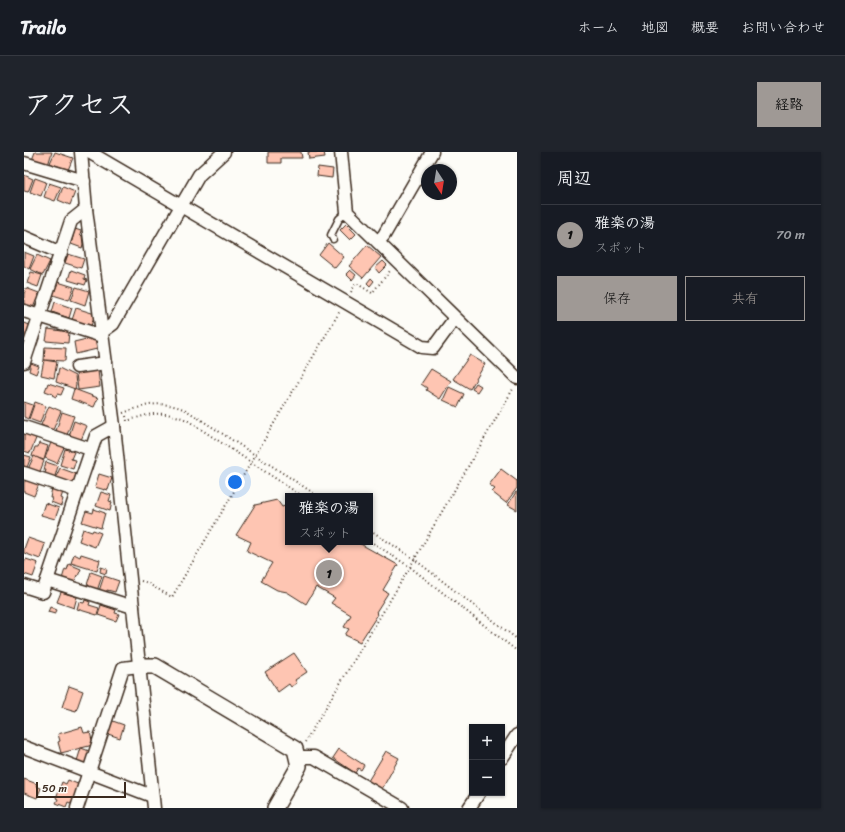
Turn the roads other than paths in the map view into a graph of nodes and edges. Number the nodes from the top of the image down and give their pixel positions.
1 (25, 152) edge
2 (224, 152) edge
3 (341, 152) edge
4 (432, 152) edge
5 (81, 153) edge
6 (24, 155) edge
7 (24, 163) edge
8 (84, 181) junction
9 (181, 206) junction
10 (86, 209) junction
11 (347, 212) junction
12 (24, 237) edge
13 (333, 239) dead end
14 (378, 242) junction
15 (60, 253) junction
16 (24, 311) edge
17 (39, 316) junction
18 (455, 318) junction
19 (102, 334) junction
20 (24, 362) edge
21 (106, 363) junction
22 (77, 367) dead end
23 (515, 384) edge
24 (113, 421) junction
25 (24, 427) edge
26 (90, 449) junction
27 (24, 473) edge
28 (77, 491) junction
29 (47, 580) junction
30 (24, 586) edge
31 (133, 607) junction
32 (139, 666) junction
33 (517, 735) edge
34 (24, 747) edge
35 (505, 753) edge
36 (297, 757) junction
37 (89, 772) junction
38 (152, 796) junction
39 (477, 796) edge
40 (77, 808) edge
41 (154, 808) edge
42 (275, 808) edge
43 (402, 808) edge
44 (469, 808) edge

1 - 6 street
2 - 9 street
3 - 11 street
4 - 14 street
5 - 8 street
5 - 9 street
7 - 8 street
8 - 10 street
9 - 18 street
9 - 19 street
10 - 15 street
10 - 19 street
11 - 13 lane
11 - 14 street
12 - 15 street
14 - 18 street
15 - 17 street
16 - 17 street
17 - 19 street
17 - 20 street
18 - 23 street
19 - 21 street
21 - 22 street
21 - 24 street
24 - 26 street
24 - 31 street
25 - 26 street
26 - 28 street
27 - 28 street
28 - 29 street
29 - 30 street
29 - 31 street
31 - 32 street
32 - 36 street
32 - 37 street
32 - 38 street
33 - 35 street
34 - 37 street
36 - 42 street
36 - 43 street
37 - 38 street
37 - 40 street
38 - 41 street
39 - 44 street

